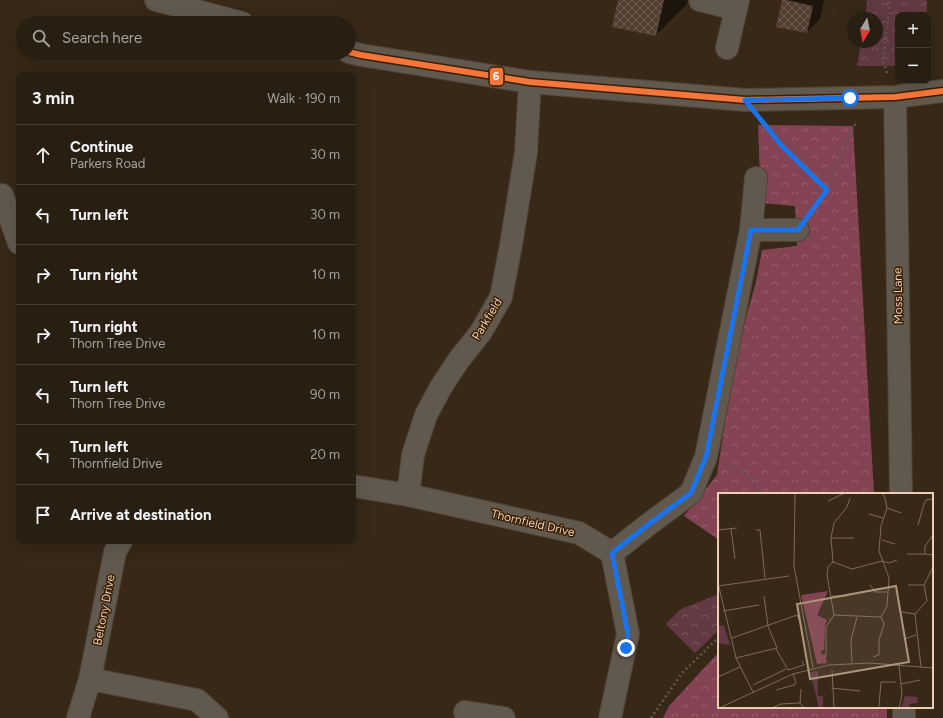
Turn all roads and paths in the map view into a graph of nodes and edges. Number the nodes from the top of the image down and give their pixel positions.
1 (156, 0) edge
2 (700, 0) edge
3 (890, 0) edge
4 (737, 5) edge
5 (216, 16) edge
6 (727, 48) dead end
7 (356, 54) edge
8 (530, 82) junction
9 (943, 91) edge
10 (895, 97) junction
11 (745, 100) junction
12 (859, 122) dead end
13 (756, 178) dead end
14 (827, 190) junction
15 (2, 195) dead end
16 (6, 220) edge
17 (751, 230) junction
18 (798, 230) joint
19 (16, 238) edge
20 (706, 457) junction
21 (356, 486) edge
22 (761, 493) edge
23 (901, 493) edge
24 (408, 495) junction
25 (119, 544) edge
26 (612, 553) junction
27 (718, 638) edge
28 (90, 679) junction
29 (465, 712) dead end
30 (78, 718) edge
31 (217, 718) edge
32 (504, 718) edge
33 (610, 718) edge
34 (651, 718) edge

1 - 5 street
2 - 4 street
3 - 10 path
4 - 6 street
7 - 8 street
8 - 11 street
8 - 24 street, Parkfield
9 - 10 street
10 - 11 street
10 - 23 street, Moss Lane
11 - 14 path
12 - 14 path
13 - 17 street
14 - 18 path
15 - 16 street
16 - 19 street
17 - 18 street
17 - 20 street
20 - 22 path
20 - 26 street
21 - 24 street, Thornfield Drive
24 - 26 street, Thornfield Drive
25 - 28 street, Beltony Drive
26 - 33 street
27 - 34 path
28 - 30 street, Beltony Drive
28 - 31 street
29 - 32 street

